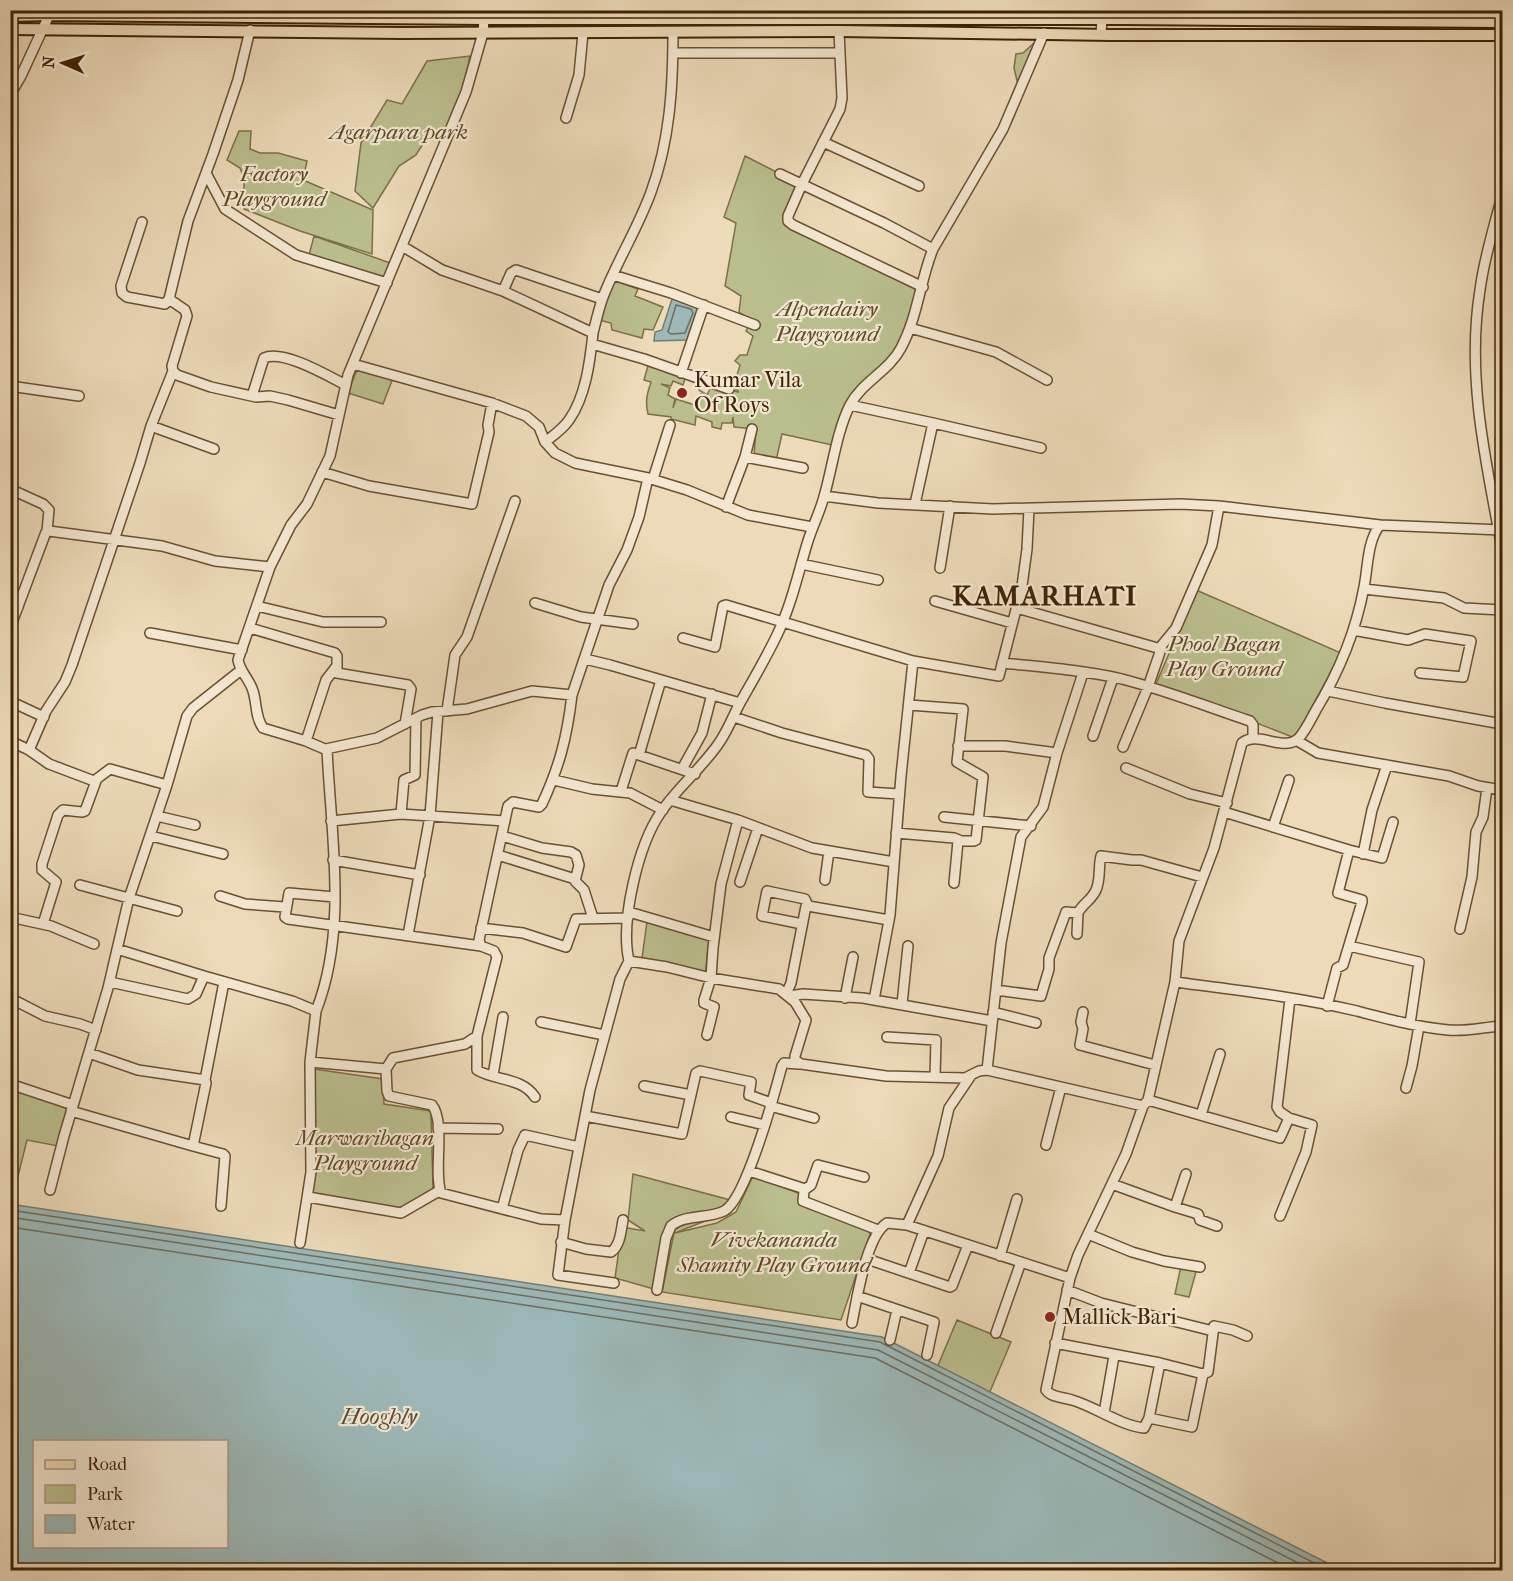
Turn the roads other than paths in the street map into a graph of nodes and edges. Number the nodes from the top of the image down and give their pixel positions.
1 (50, 13) edge
2 (452, 15) edge
3 (521, 15) edge
4 (1103, 15) edge
5 (10, 16) edge
6 (484, 19) junction
7 (738, 19) junction
8 (1503, 22) edge
9 (10, 29) edge
10 (42, 30) junction
11 (250, 30) junction
12 (673, 32) junction
13 (737, 32) junction
14 (839, 32) junction
15 (483, 33) junction
16 (584, 33) junction
17 (1044, 33) junction
18 (1101, 34) junction
19 (1503, 35) edge
20 (839, 52) junction
21 (673, 53) junction
22 (10, 95) edge
23 (566, 118) dead end
24 (824, 142) junction
25 (206, 173) junction
26 (780, 174) dead end
27 (802, 184) junction
28 (919, 186) dead end
29 (1503, 196) edge
30 (142, 222) dead end
31 (402, 246) junction
32 (933, 249) junction
33 (613, 275) junction
34 (387, 283) junction
35 (923, 286) junction
36 (503, 291) junction
37 (169, 299) junction
38 (603, 299) junction
39 (704, 305) junction
40 (755, 325) dead end
41 (910, 328) junction
42 (593, 333) junction
43 (592, 344) junction
44 (353, 364) junction
45 (173, 371) junction
46 (681, 373) junction
47 (1047, 380) dead end
48 (346, 385) junction
49 (10, 386) edge
50 (729, 389) dead end
51 (79, 396) dead end
52 (252, 396) junction
53 (492, 403) junction
54 (850, 405) junction
55 (339, 415) junction
56 (933, 423) junction
57 (670, 425) dead end
58 (151, 426) junction
59 (752, 429) dead end
60 (545, 442) junction
61 (1041, 448) dead end
62 (214, 449) dead end
63 (745, 457) junction
64 (803, 468) dead end
65 (322, 472) junction
66 (651, 478) junction
67 (10, 489) edge
68 (824, 496) junction
69 (515, 501) dead end
70 (915, 504) junction
71 (950, 506) junction
72 (1219, 506) junction
73 (726, 507) junction
74 (1029, 509) junction
75 (1380, 525) junction
76 (812, 527) junction
77 (1501, 530) edge
78 (47, 531) junction
79 (114, 538) junction
80 (1503, 548) edge
81 (801, 564) junction
82 (270, 567) junction
83 (940, 568) dead end
84 (878, 580) dead end
85 (1364, 589) junction
86 (935, 601) dead end
87 (535, 603) dead end
88 (257, 606) junction
89 (1017, 608) junction
90 (1503, 610) edge
91 (596, 620) junction
92 (381, 622) dead end
93 (782, 623) junction
94 (1012, 623) junction
95 (633, 624) dead end
96 (10, 628) edge
97 (250, 628) junction
98 (1353, 630) junction
99 (150, 633) dead end
100 (684, 638) dead end
101 (1161, 649) junction
102 (242, 650) junction
103 (585, 659) junction
104 (914, 661) junction
105 (1002, 663) junction
106 (336, 667) junction
107 (241, 670) junction
108 (1083, 673) junction
109 (1420, 673) dead end
110 (1113, 678) junction
111 (661, 680) junction
112 (1148, 687) junction
113 (1328, 691) junction
114 (712, 694) junction
115 (572, 695) junction
116 (740, 703) junction
117 (909, 705) junction
118 (10, 706) edge
119 (442, 711) junction
120 (44, 717) junction
121 (734, 717) junction
122 (416, 718) junction
123 (405, 724) junction
124 (1503, 724) edge
125 (1093, 736) dead end
126 (1253, 739) junction
127 (1296, 740) junction
128 (10, 741) edge
129 (306, 741) junction
130 (958, 746) junction
131 (1123, 747) dead end
132 (326, 749) junction
133 (29, 750) junction
134 (1057, 753) junction
135 (639, 754) junction
136 (1387, 765) junction
137 (1126, 768) dead end
138 (681, 769) junction
139 (695, 774) junction
140 (554, 780) junction
141 (1289, 780) dead end
142 (96, 781) junction
143 (167, 785) junction
144 (1487, 788) junction
145 (1503, 790) edge
146 (621, 791) junction
147 (899, 794) junction
148 (670, 800) junction
149 (1226, 807) junction
150 (663, 810) junction
151 (401, 814) junction
152 (157, 816) junction
153 (430, 816) junction
154 (944, 817) dead end
155 (738, 820) junction
156 (978, 820) junction
157 (331, 821) junction
158 (505, 821) junction
159 (1393, 822) dead end
160 (195, 825) dead end
161 (1031, 826) junction
162 (1273, 827) junction
163 (758, 828) junction
164 (896, 833) junction
165 (151, 836) junction
166 (502, 836) junction
167 (959, 840) junction
168 (1349, 850) junction
169 (829, 851) junction
170 (224, 854) dead end
171 (1363, 854) junction
172 (498, 855) junction
173 (333, 860) junction
174 (894, 862) junction
175 (420, 875) junction
176 (1202, 877) junction
177 (575, 879) junction
178 (825, 880) dead end
179 (740, 882) dead end
180 (954, 883) dead end
181 (80, 885) dead end
182 (220, 896) dead end
183 (335, 897) junction
184 (129, 898) junction
185 (806, 906) junction
186 (285, 907) junction
187 (177, 911) dead end
188 (1078, 913) junction
189 (628, 915) junction
190 (10, 917) edge
191 (593, 918) junction
192 (889, 920) junction
193 (43, 924) junction
194 (802, 924) junction
195 (335, 927) junction
196 (481, 928) junction
197 (1460, 929) dead end
198 (1077, 934) dead end
199 (408, 935) junction
200 (714, 937) junction
201 (94, 945) dead end
202 (481, 946) junction
203 (908, 946) dead end
204 (1349, 946) junction
205 (117, 948) junction
206 (853, 957) dead end
207 (629, 961) junction
208 (204, 976) junction
209 (711, 978) junction
210 (1175, 981) junction
211 (110, 982) junction
212 (224, 982) junction
213 (996, 990) junction
214 (787, 995) junction
215 (10, 998) edge
216 (845, 998) junction
217 (1290, 999) junction
218 (874, 1000) junction
219 (902, 1005) junction
220 (1327, 1006) junction
221 (316, 1011) junction
222 (1083, 1012) dead end
223 (503, 1017) dead end
224 (992, 1017) junction
225 (541, 1022) dead end
226 (1036, 1023) dead end
227 (1414, 1025) junction
228 (1503, 1026) edge
229 (96, 1030) junction
230 (604, 1035) junction
231 (707, 1035) dead end
232 (477, 1036) junction
233 (887, 1037) dead end
234 (89, 1053) junction
235 (1220, 1054) dead end
236 (310, 1062) junction
237 (799, 1064) junction
238 (1155, 1065) junction
239 (386, 1069) junction
240 (987, 1070) junction
241 (493, 1076) junction
242 (935, 1076) junction
243 (970, 1077) junction
244 (205, 1080) junction
245 (10, 1084) edge
246 (644, 1086) dead end
247 (1061, 1087) junction
248 (1406, 1088) dead end
249 (691, 1095) junction
250 (535, 1097) dead end
251 (1145, 1103) junction
252 (771, 1104) junction
253 (72, 1108) junction
254 (1201, 1115) junction
255 (585, 1116) junction
256 (731, 1118) dead end
257 (814, 1118) dead end
258 (1289, 1118) junction
259 (764, 1125) junction
260 (438, 1128) junction
261 (498, 1129) dead end
262 (1046, 1145) dead end
263 (194, 1146) junction
264 (579, 1147) junction
265 (749, 1171) junction
266 (1186, 1173) dead end
267 (864, 1178) dead end
268 (1112, 1184) junction
269 (50, 1190) dead end
270 (804, 1190) junction
271 (439, 1191) junction
272 (308, 1197) junction
273 (1017, 1199) dead end
274 (221, 1206) dead end
275 (1175, 1207) junction
276 (502, 1209) junction
277 (1281, 1216) dead end
278 (565, 1220) junction
279 (623, 1220) dead end
280 (907, 1225) junction
281 (1217, 1226) dead end
282 (878, 1230) junction
283 (924, 1231) junction
284 (1088, 1234) junction
285 (561, 1242) junction
286 (300, 1243) dead end
287 (968, 1245) junction
288 (1000, 1256) junction
289 (867, 1260) junction
290 (1021, 1262) junction
291 (1200, 1267) dead end
292 (909, 1273) junction
293 (1070, 1278) junction
294 (614, 1283) dead end
295 (657, 1290) dead end
296 (1067, 1290) junction
297 (857, 1296) junction
298 (897, 1310) junction
299 (852, 1323) dead end
300 (1213, 1331) junction
301 (996, 1333) dead end
302 (1247, 1336) dead end
303 (890, 1340) dead end
304 (1055, 1344) junction
305 (927, 1355) dead end
306 (1114, 1356) junction
307 (1160, 1363) junction
308 (1203, 1374) junction
309 (1104, 1413) junction
310 (1149, 1418) junction

1 - 2 main road
1 - 5 main road
1 - 10 street
2 - 6 main road
3 - 6 main road
3 - 7 main road
4 - 7 main road
4 - 8 main road
4 - 18 street
6 - 15 street
7 - 13 main road
9 - 10 main road
10 - 11 main road
10 - 22 street
11 - 15 main road
11 - 25 street
12 - 13 main road
12 - 16 main road
12 - 21 street
13 - 14 main road
14 - 17 main road
14 - 20 street
15 - 16 main road
15 - 31 street
16 - 23 street
17 - 18 main road
17 - 32 street
18 - 19 main road
20 - 21 street
20 - 24 street
21 - 33 street
24 - 27 street
24 - 28 street
25 - 34 street
25 - 37 street
26 - 27 street
27 - 32 street
27 - 35 street
29 - 77 street
30 - 37 street
31 - 34 street
31 - 36 street
32 - 35 street
33 - 38 street
33 - 39 street
34 - 44 street
35 - 41 street
36 - 38 street
36 - 42 street
37 - 45 street
38 - 42 street
39 - 40 street
39 - 46 street
41 - 47 street
41 - 54 street
42 - 43 street
43 - 46 street
43 - 60 street
44 - 48 street
44 - 53 street
45 - 52 street
45 - 58 street
46 - 50 street
48 - 52 street
48 - 55 street
49 - 51 street
52 - 55 street
53 - 60 street
53 - 65 street
54 - 56 street
54 - 68 street
55 - 65 street
56 - 61 street
56 - 70 street
57 - 66 street
58 - 62 street
58 - 79 street
59 - 63 street
60 - 66 street
63 - 64 street
63 - 73 street
65 - 82 street
66 - 73 street
66 - 91 street
67 - 78 street
68 - 70 street
68 - 76 street
69 - 119 street
70 - 71 street
71 - 74 street
71 - 83 street
72 - 74 street
72 - 75 street
72 - 101 street
73 - 76 street
74 - 89 street
75 - 77 street
75 - 85 street
76 - 81 street
77 - 80 street
78 - 79 street
78 - 96 street
79 - 82 street
79 - 120 street
81 - 84 street
81 - 93 street
82 - 88 street
85 - 90 street
85 - 98 street
86 - 94 street
87 - 91 street
88 - 92 street
88 - 97 street
89 - 94 street
89 - 101 street
91 - 95 street
91 - 103 street
93 - 100 street
93 - 104 street
93 - 116 street
94 - 105 street
97 - 102 street
97 - 106 street
98 - 109 street
98 - 113 street
99 - 102 street
101 - 112 street
102 - 107 street
103 - 111 street
103 - 115 street
104 - 105 street
104 - 117 street
105 - 108 street
106 - 123 street
106 - 129 street
107 - 129 street
107 - 143 street
108 - 110 street
108 - 134 street
110 - 112 street
110 - 125 street
111 - 114 street
111 - 135 street
112 - 126 street
112 - 131 street
113 - 124 street
113 - 127 street
114 - 116 street
114 - 138 street
115 - 119 street
115 - 140 street
116 - 121 street
117 - 130 street
117 - 147 street
118 - 120 street
119 - 122 street
119 - 153 street
120 - 133 street
121 - 139 street
121 - 147 street
122 - 123 street
122 - 151 street
123 - 132 street
126 - 127 street
126 - 149 street
127 - 136 street
128 - 133 street
129 - 132 street
130 - 134 street
130 - 156 street
132 - 157 street
133 - 142 street
134 - 161 street
135 - 138 street
135 - 146 street
136 - 144 street
136 - 171 street
137 - 149 street
138 - 139 street
139 - 148 street
140 - 146 street
140 - 158 street
141 - 162 street
142 - 143 street
142 - 193 street
143 - 152 street
144 - 145 street
144 - 197 street
146 - 150 street
147 - 164 street
148 - 150 street
148 - 155 street
149 - 162 street
149 - 176 street
150 - 189 street
151 - 153 street
151 - 157 street
152 - 160 street
152 - 165 street
153 - 158 street
153 - 175 street
154 - 156 street
155 - 163 street
155 - 200 street
156 - 161 street
156 - 167 street
157 - 173 street
158 - 166 street
159 - 171 street
161 - 213 street
162 - 168 street
163 - 169 street
163 - 179 street
164 - 167 street
164 - 174 street
165 - 170 street
165 - 184 street
166 - 172 street
166 - 177 street
167 - 180 street
168 - 171 street
168 - 204 street
169 - 174 street
169 - 178 street
172 - 177 street
172 - 196 street
173 - 175 street
173 - 183 street
174 - 192 street
175 - 199 street
176 - 188 street
176 - 210 street
177 - 191 street
181 - 184 street
182 - 186 street
183 - 186 street
183 - 195 street
184 - 187 street
184 - 205 street
185 - 192 street
185 - 194 street
185 - 194 street
186 - 195 street
188 - 198 street
188 - 213 street
189 - 191 street
189 - 200 street
189 - 207 street
190 - 193 street
191 - 196 street
192 - 218 street
193 - 201 street
194 - 214 street
195 - 199 street
195 - 221 street
196 - 202 street
199 - 202 street
200 - 209 street
202 - 232 street
203 - 219 street
204 - 220 street
204 - 227 street
205 - 208 street
205 - 211 street
206 - 216 street
207 - 209 street
207 - 230 street
208 - 211 street
208 - 212 street
209 - 214 street
209 - 231 street
210 - 217 street
210 - 238 street
211 - 229 street
212 - 221 street
212 - 244 street
213 - 224 street
214 - 216 street
214 - 237 street
215 - 229 street
216 - 218 street
217 - 220 street
217 - 258 street
218 - 219 street
219 - 224 street
220 - 227 street
221 - 236 street
222 - 238 street
223 - 241 street
224 - 226 street
224 - 240 street
225 - 230 street
227 - 228 street
227 - 248 street
229 - 234 street
230 - 255 street
232 - 239 street
232 - 241 street
233 - 242 street
234 - 244 street
234 - 253 street
235 - 254 street
236 - 239 street
236 - 272 street
237 - 242 street
237 - 252 street
238 - 251 street
239 - 260 street
240 - 243 street
240 - 247 street
241 - 250 street
242 - 243 street
243 - 280 street
244 - 263 street
245 - 253 street
246 - 249 street
247 - 251 street
247 - 262 street
249 - 252 street
249 - 255 street
251 - 254 street
251 - 268 street
252 - 257 street
252 - 259 street
253 - 263 street
253 - 269 street
254 - 258 street
255 - 264 street
256 - 259 street
258 - 277 street
259 - 265 street
260 - 261 street
260 - 271 street
263 - 274 street
264 - 276 street
264 - 278 street
265 - 270 street
265 - 295 street
266 - 275 street
267 - 270 street
268 - 275 street
268 - 284 street
270 - 282 street
271 - 272 street
271 - 276 street
272 - 286 street
273 - 288 street
275 - 281 street
276 - 278 street
278 - 285 street
279 - 285 street
280 - 282 street
280 - 283 street
282 - 289 street
283 - 287 street
283 - 292 street
284 - 291 street
284 - 293 street
285 - 294 street
287 - 288 street
287 - 292 street
288 - 290 street
289 - 292 street
289 - 297 street
290 - 293 street
290 - 301 street
293 - 296 street
296 - 300 street
296 - 304 street
297 - 298 street
297 - 299 street
298 - 303 street
298 - 305 street
300 - 302 street
300 - 308 street
304 - 306 street
304 - 309 street
306 - 307 street
306 - 309 street
307 - 308 street
307 - 310 street
308 - 310 street
309 - 310 street

